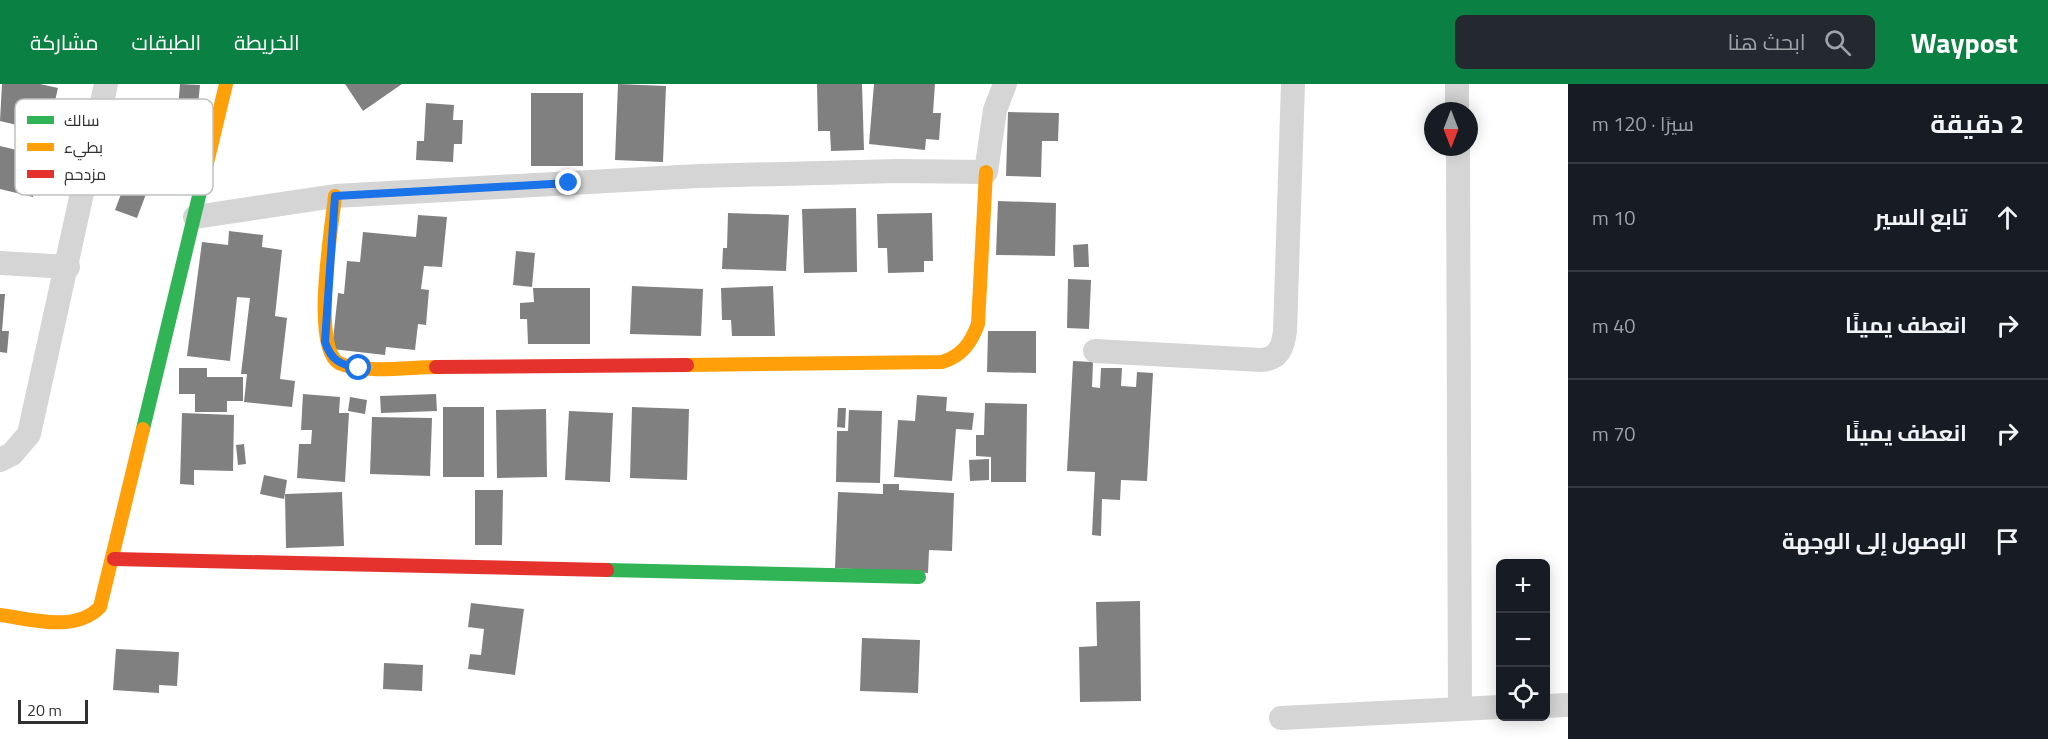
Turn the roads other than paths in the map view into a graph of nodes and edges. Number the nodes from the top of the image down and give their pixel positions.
1 (106, 84) edge
2 (226, 84) edge
3 (1005, 84) edge
4 (1293, 84) edge
5 (1456, 84) edge
6 (103, 99) edge
7 (1457, 102) edge
8 (213, 140) edge
9 (1458, 156) edge
10 (986, 172) junction
11 (83, 195) edge
12 (200, 195) edge
13 (335, 196) junction
14 (195, 217) junction
15 (0, 263) edge
16 (68, 267) junction
17 (1095, 351) dead end
18 (0, 460) edge
19 (114, 559) junction
20 (919, 577) dead end
21 (0, 615) edge
22 (1568, 705) edge
23 (1550, 706) edge
24 (1496, 707) edge
25 (1460, 708) junction
26 (1281, 718) dead end

1 - 6 street
2 - 8 street
3 - 10 street
4 - 17 street
5 - 7 street
9 - 25 street
10 - 13 street
10 - 13 street
11 - 16 street
12 - 14 street
13 - 14 street
14 - 19 street
15 - 16 street
16 - 18 street
19 - 20 street
19 - 21 street
22 - 23 street
24 - 25 street
25 - 26 street

